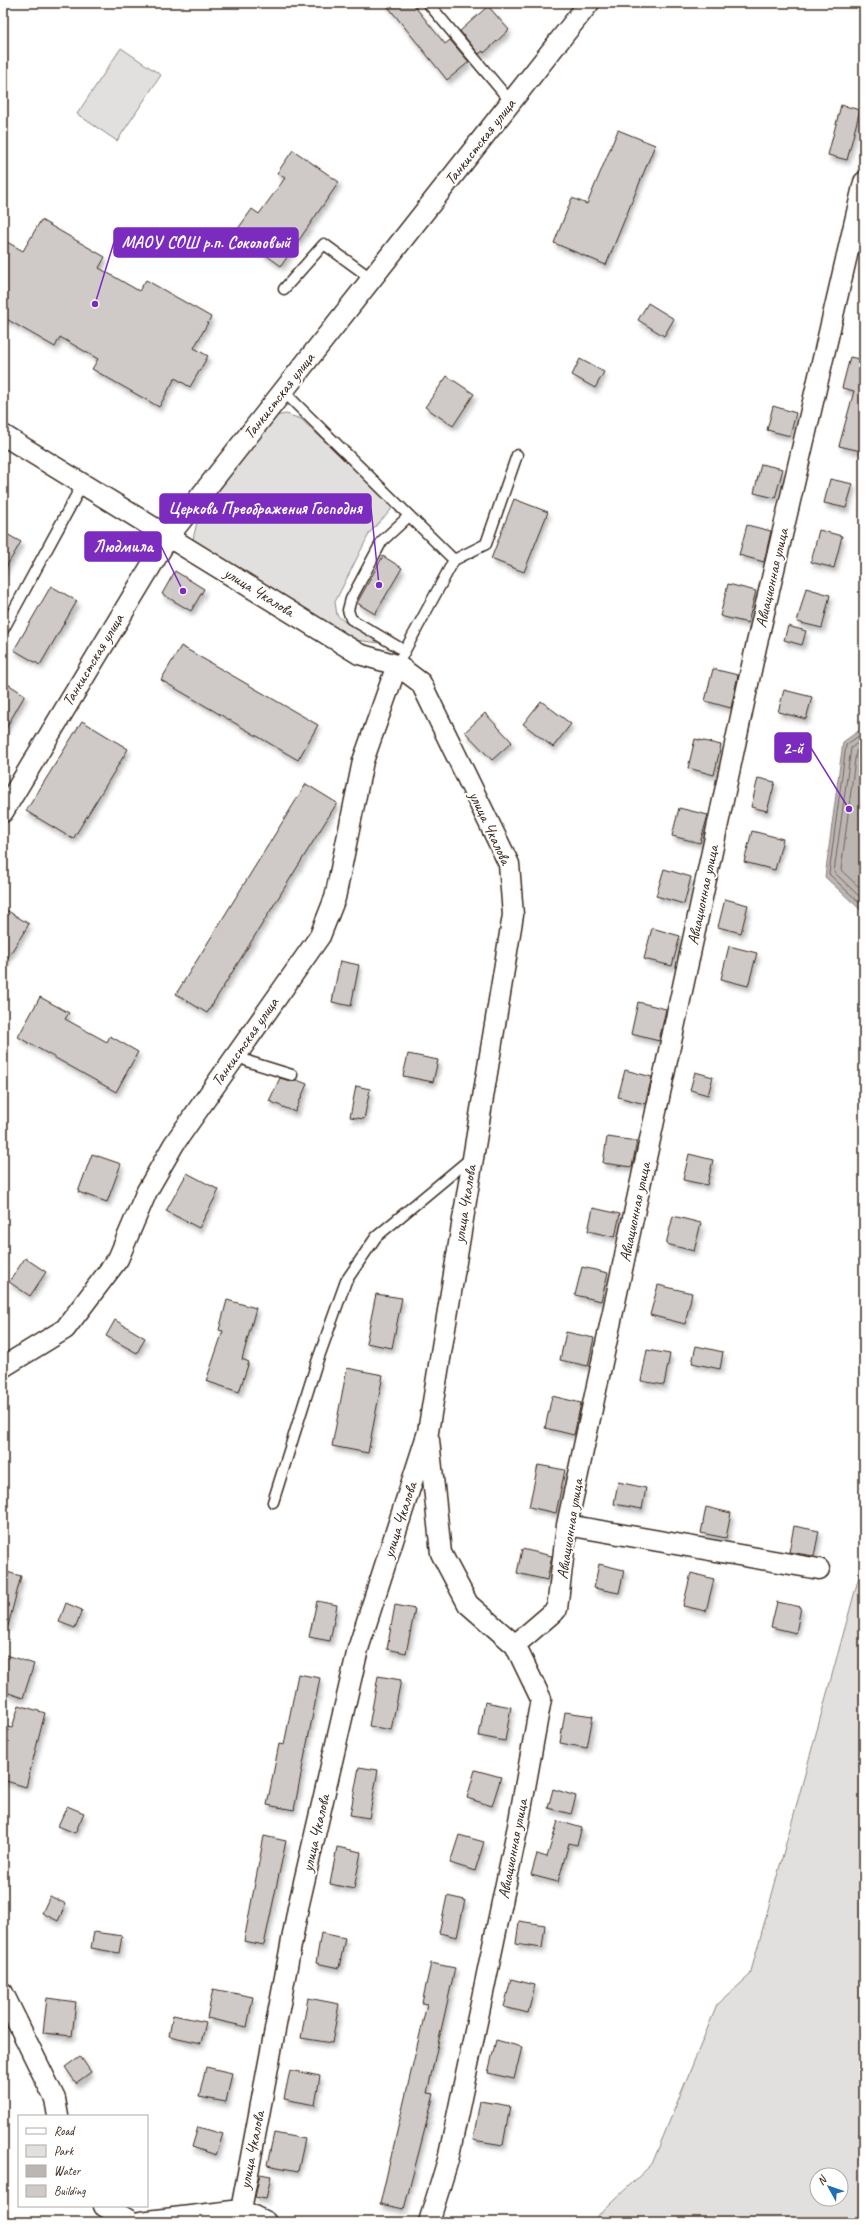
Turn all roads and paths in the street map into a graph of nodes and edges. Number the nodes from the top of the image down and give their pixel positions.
1 (428, 3) edge
2 (589, 3) edge
3 (511, 102) junction
4 (864, 182) edge
5 (372, 279) junction
6 (284, 289) dead end
7 (283, 391) junction
8 (3, 435) edge
9 (516, 455) dead end
10 (83, 484) junction
11 (409, 516) junction
12 (169, 536) junction
13 (454, 560) junction
14 (3, 630) edge
15 (401, 658) junction
16 (3, 812) edge
17 (235, 1055) junction
18 (292, 1075) dead end
19 (473, 1156) junction
20 (3, 1367) edge
21 (428, 1432) junction
22 (273, 1502) dead end
23 (568, 1525) junction
24 (819, 1569) dead end
25 (516, 1646) junction
26 (3, 1993) edge
27 (58, 2115) edge
28 (106, 2207) edge
29 (241, 2210) junction
30 (132, 2222) edge
31 (140, 2222) edge
32 (266, 2222) edge
33 (429, 2222) edge

1 - 3 lane
2 - 3 street, Танкистская улица
3 - 5 street, Танкистская улица
4 - 23 street, Авиационная улица
5 - 6 lane
5 - 7 street, Танкистская улица
7 - 11 lane
7 - 12 street, Танкистская улица
8 - 10 street, улица Чкалова
9 - 13 lane
10 - 12 street, улица Чкалова
10 - 14 lane
11 - 13 lane
11 - 15 lane
12 - 15 street, улица Чкалова
12 - 16 street, Танкистская улица
13 - 15 lane
15 - 17 street, Танкистская улица
15 - 19 street, улица Чкалова
17 - 18 lane
17 - 20 street, Танкистская улица
19 - 21 street, улица Чкалова
19 - 22 lane
21 - 25 street
21 - 29 street, улица Чкалова
23 - 24 street
23 - 25 street, Авиационная улица
25 - 33 street, Авиационная улица
26 - 27 street
28 - 30 street
29 - 31 street
29 - 32 street

